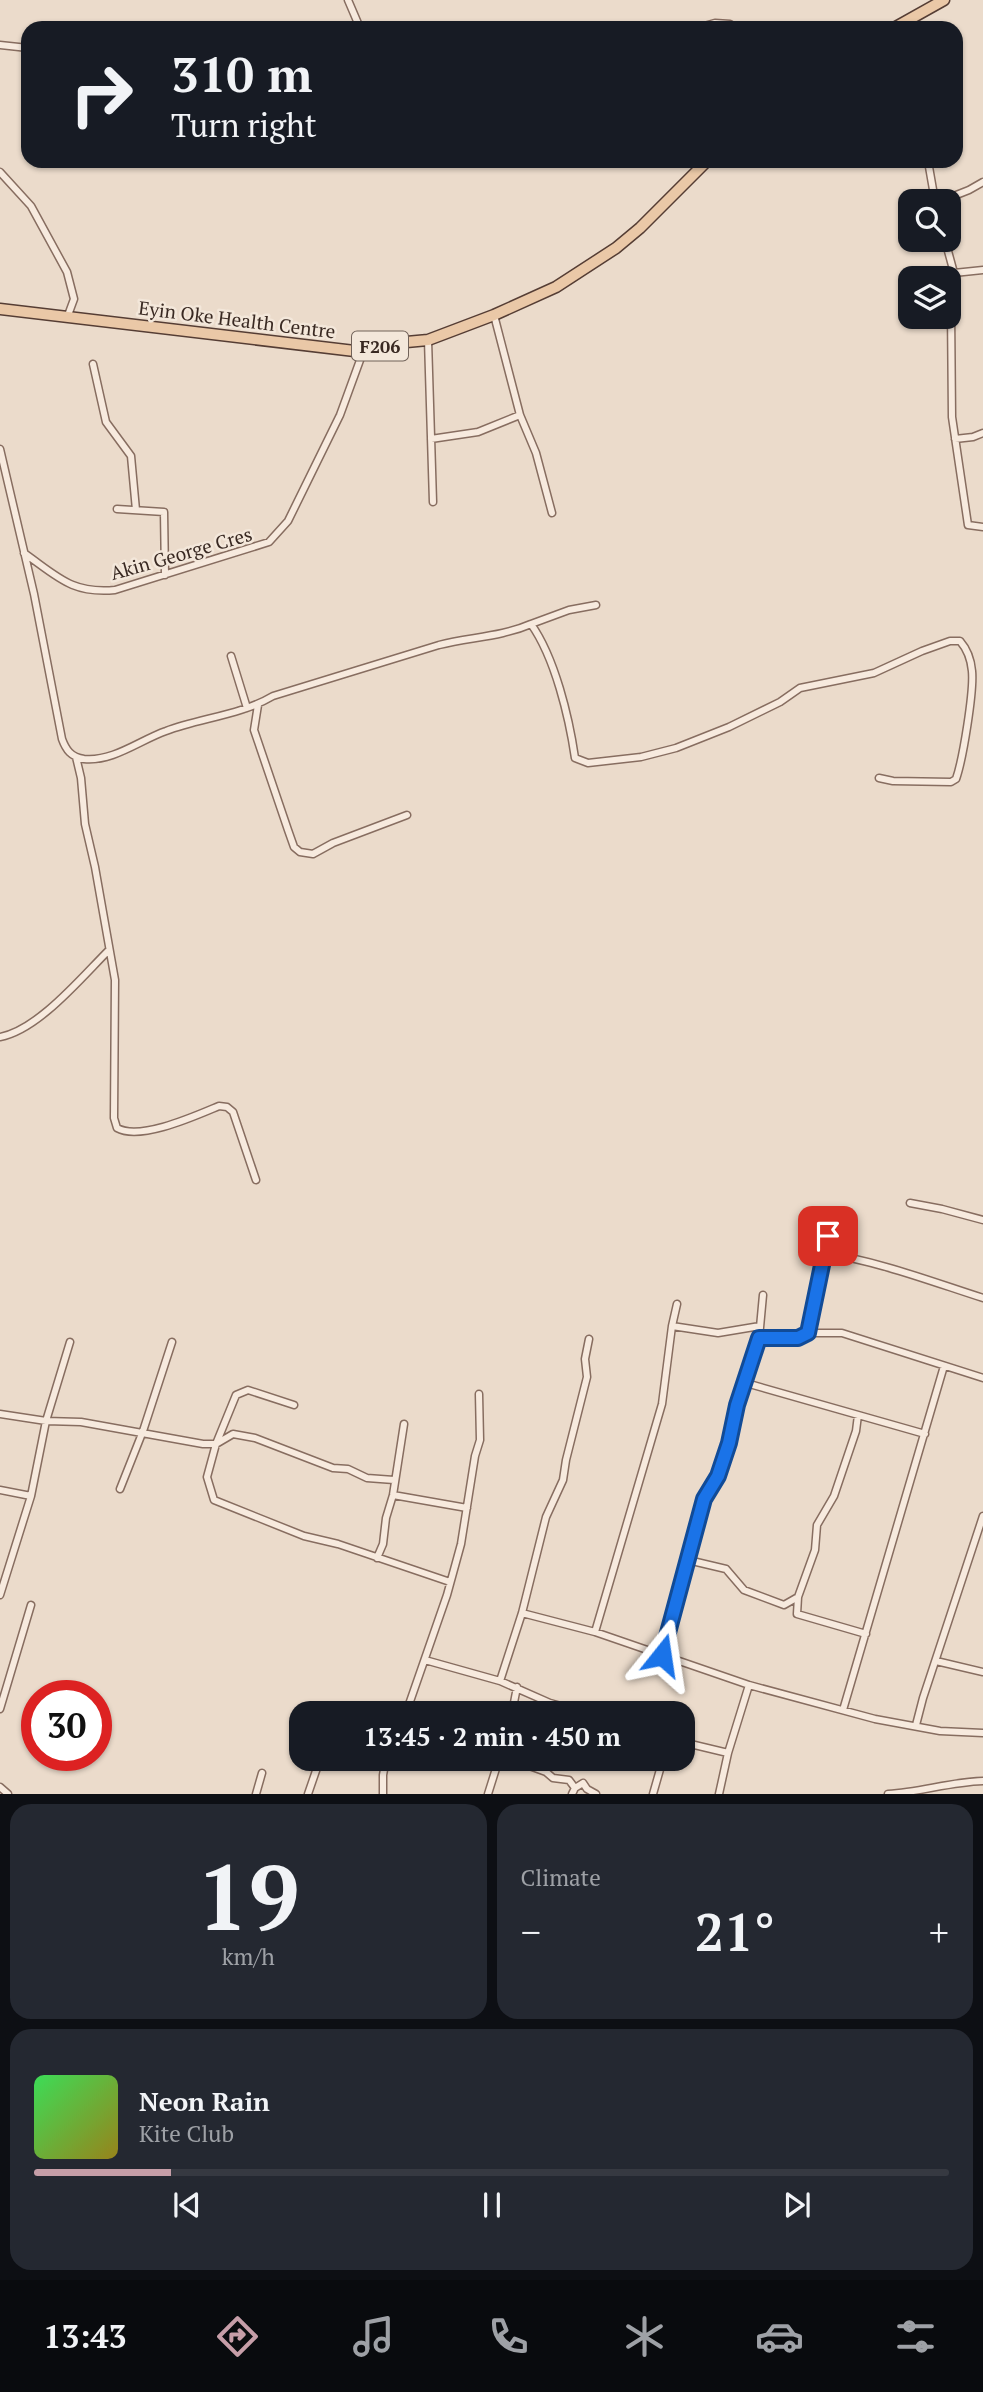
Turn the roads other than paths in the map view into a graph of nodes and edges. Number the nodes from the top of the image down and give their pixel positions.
1 (348, 0) edge
2 (944, 0) edge
3 (357, 21) edge
4 (906, 21) edge
5 (0, 44) edge
6 (21, 47) edge
7 (699, 168) edge
8 (929, 168) edge
9 (0, 172) edge
10 (983, 182) edge
11 (933, 189) edge
12 (961, 192) edge
13 (983, 270) edge
14 (961, 272) edge
15 (0, 309) edge
16 (494, 315) junction
17 (67, 318) junction
18 (951, 329) edge
19 (428, 340) junction
20 (363, 352) junction
21 (93, 364) dead end
22 (520, 415) junction
23 (983, 433) edge
24 (430, 439) junction
25 (955, 439) junction
26 (0, 449) edge
27 (433, 502) dead end
28 (117, 509) dead end
29 (136, 510) junction
30 (552, 513) dead end
31 (983, 527) edge
32 (24, 553) junction
33 (165, 575) junction
34 (596, 605) dead end
35 (531, 624) junction
36 (231, 656) dead end
37 (258, 705) junction
38 (247, 708) junction
39 (76, 757) junction
40 (879, 778) dead end
41 (407, 815) dead end
42 (108, 951) junction
43 (0, 1037) edge
44 (256, 1180) dead end
45 (910, 1203) dead end
46 (832, 1219) dead end
47 (983, 1220) edge
48 (823, 1253) junction
49 (763, 1296) dead end
50 (983, 1298) edge
51 (677, 1304) dead end
52 (672, 1326) junction
53 (760, 1326) junction
54 (808, 1333) junction
55 (759, 1338) junction
56 (589, 1339) dead end
57 (70, 1342) dead end
58 (172, 1342) dead end
59 (944, 1366) junction
60 (983, 1378) edge
61 (746, 1383) junction
62 (480, 1394) dead end
63 (294, 1405) dead end
64 (0, 1414) edge
65 (858, 1415) junction
66 (46, 1421) junction
67 (404, 1424) dead end
68 (143, 1432) junction
69 (925, 1434) junction
70 (216, 1444) junction
71 (394, 1480) junction
72 (120, 1489) dead end
73 (0, 1490) edge
74 (393, 1495) junction
75 (31, 1496) junction
76 (467, 1508) junction
77 (983, 1516) edge
78 (377, 1558) junction
79 (688, 1560) junction
80 (450, 1582) junction
81 (0, 1595) edge
82 (798, 1597) junction
83 (31, 1605) dead end
84 (522, 1613) junction
85 (595, 1632) junction
86 (866, 1634) junction
87 (662, 1655) junction
88 (425, 1660) junction
89 (936, 1661) junction
90 (983, 1672) edge
91 (500, 1681) junction
92 (749, 1685) junction
93 (517, 1687) junction
94 (410, 1701) edge
95 (514, 1701) edge
96 (546, 1701) edge
97 (0, 1709) edge
98 (843, 1710) junction
99 (916, 1724) junction
100 (983, 1733) edge
101 (695, 1745) edge
102 (728, 1753) junction
103 (316, 1771) edge
104 (384, 1771) edge
105 (495, 1771) edge
106 (543, 1771) edge
107 (660, 1771) edge
108 (262, 1773) dead end
109 (983, 1781) edge
110 (0, 1787) edge
111 (573, 1791) edge
112 (8, 1794) edge
113 (256, 1794) edge
114 (308, 1794) edge
115 (383, 1794) edge
116 (488, 1794) edge
117 (596, 1794) edge
118 (653, 1794) edge
119 (719, 1794) edge
120 (888, 1794) edge

1 - 3 street
2 - 4 main road
5 - 6 street
7 - 16 main road, Eyin Oke Health Centre / F206
8 - 11 street
9 - 17 street
10 - 12 street
13 - 14 street
15 - 17 main road, Eyin Oke Health Centre / F206
16 - 19 main road, Eyin Oke Health Centre / F206
16 - 22 street
17 - 20 main road, Eyin Oke Health Centre / F206
18 - 25 street
19 - 20 main road, Eyin Oke Health Centre / F206
19 - 24 street
20 - 33 street, Akin George Cres
21 - 29 street
22 - 24 street
22 - 30 street
23 - 25 street
24 - 27 street
25 - 31 street
26 - 32 street
28 - 29 street
29 - 33 street
32 - 33 street, Akin George Cres
32 - 39 street
34 - 35 street
35 - 37 street
35 - 40 street
36 - 38 street
37 - 38 street
37 - 41 street
38 - 39 street
39 - 42 street
42 - 43 street
42 - 44 street
45 - 47 street
46 - 48 street
48 - 50 street
48 - 54 street
49 - 53 street
51 - 52 street
52 - 53 street
52 - 85 street
53 - 55 street
54 - 55 street
54 - 59 street
55 - 61 street
56 - 84 street
57 - 66 street
58 - 68 street
59 - 60 street
59 - 69 street
61 - 65 street
61 - 79 street
62 - 76 street
63 - 70 street
64 - 66 street
65 - 69 street
65 - 82 street
66 - 68 street
66 - 75 street
67 - 71 street
68 - 70 street
68 - 72 street
69 - 86 street
70 - 71 street
70 - 78 street
71 - 74 street
73 - 75 street
74 - 76 street
74 - 78 street
75 - 81 street
76 - 80 street
77 - 89 street
78 - 80 street
79 - 82 street
79 - 87 street
80 - 88 street
82 - 86 street
83 - 97 street
84 - 85 street
84 - 91 street
85 - 87 street
86 - 98 street
87 - 92 street
88 - 91 street
88 - 94 street
89 - 90 street
89 - 99 street
91 - 93 street
92 - 98 street
92 - 102 street
93 - 95 street
93 - 96 street
98 - 99 street
99 - 100 street
101 - 102 street
102 - 119 street
103 - 114 street
104 - 115 street
105 - 116 street
106 - 111 street
107 - 118 street
108 - 113 street
109 - 120 street
110 - 112 street
111 - 117 street

